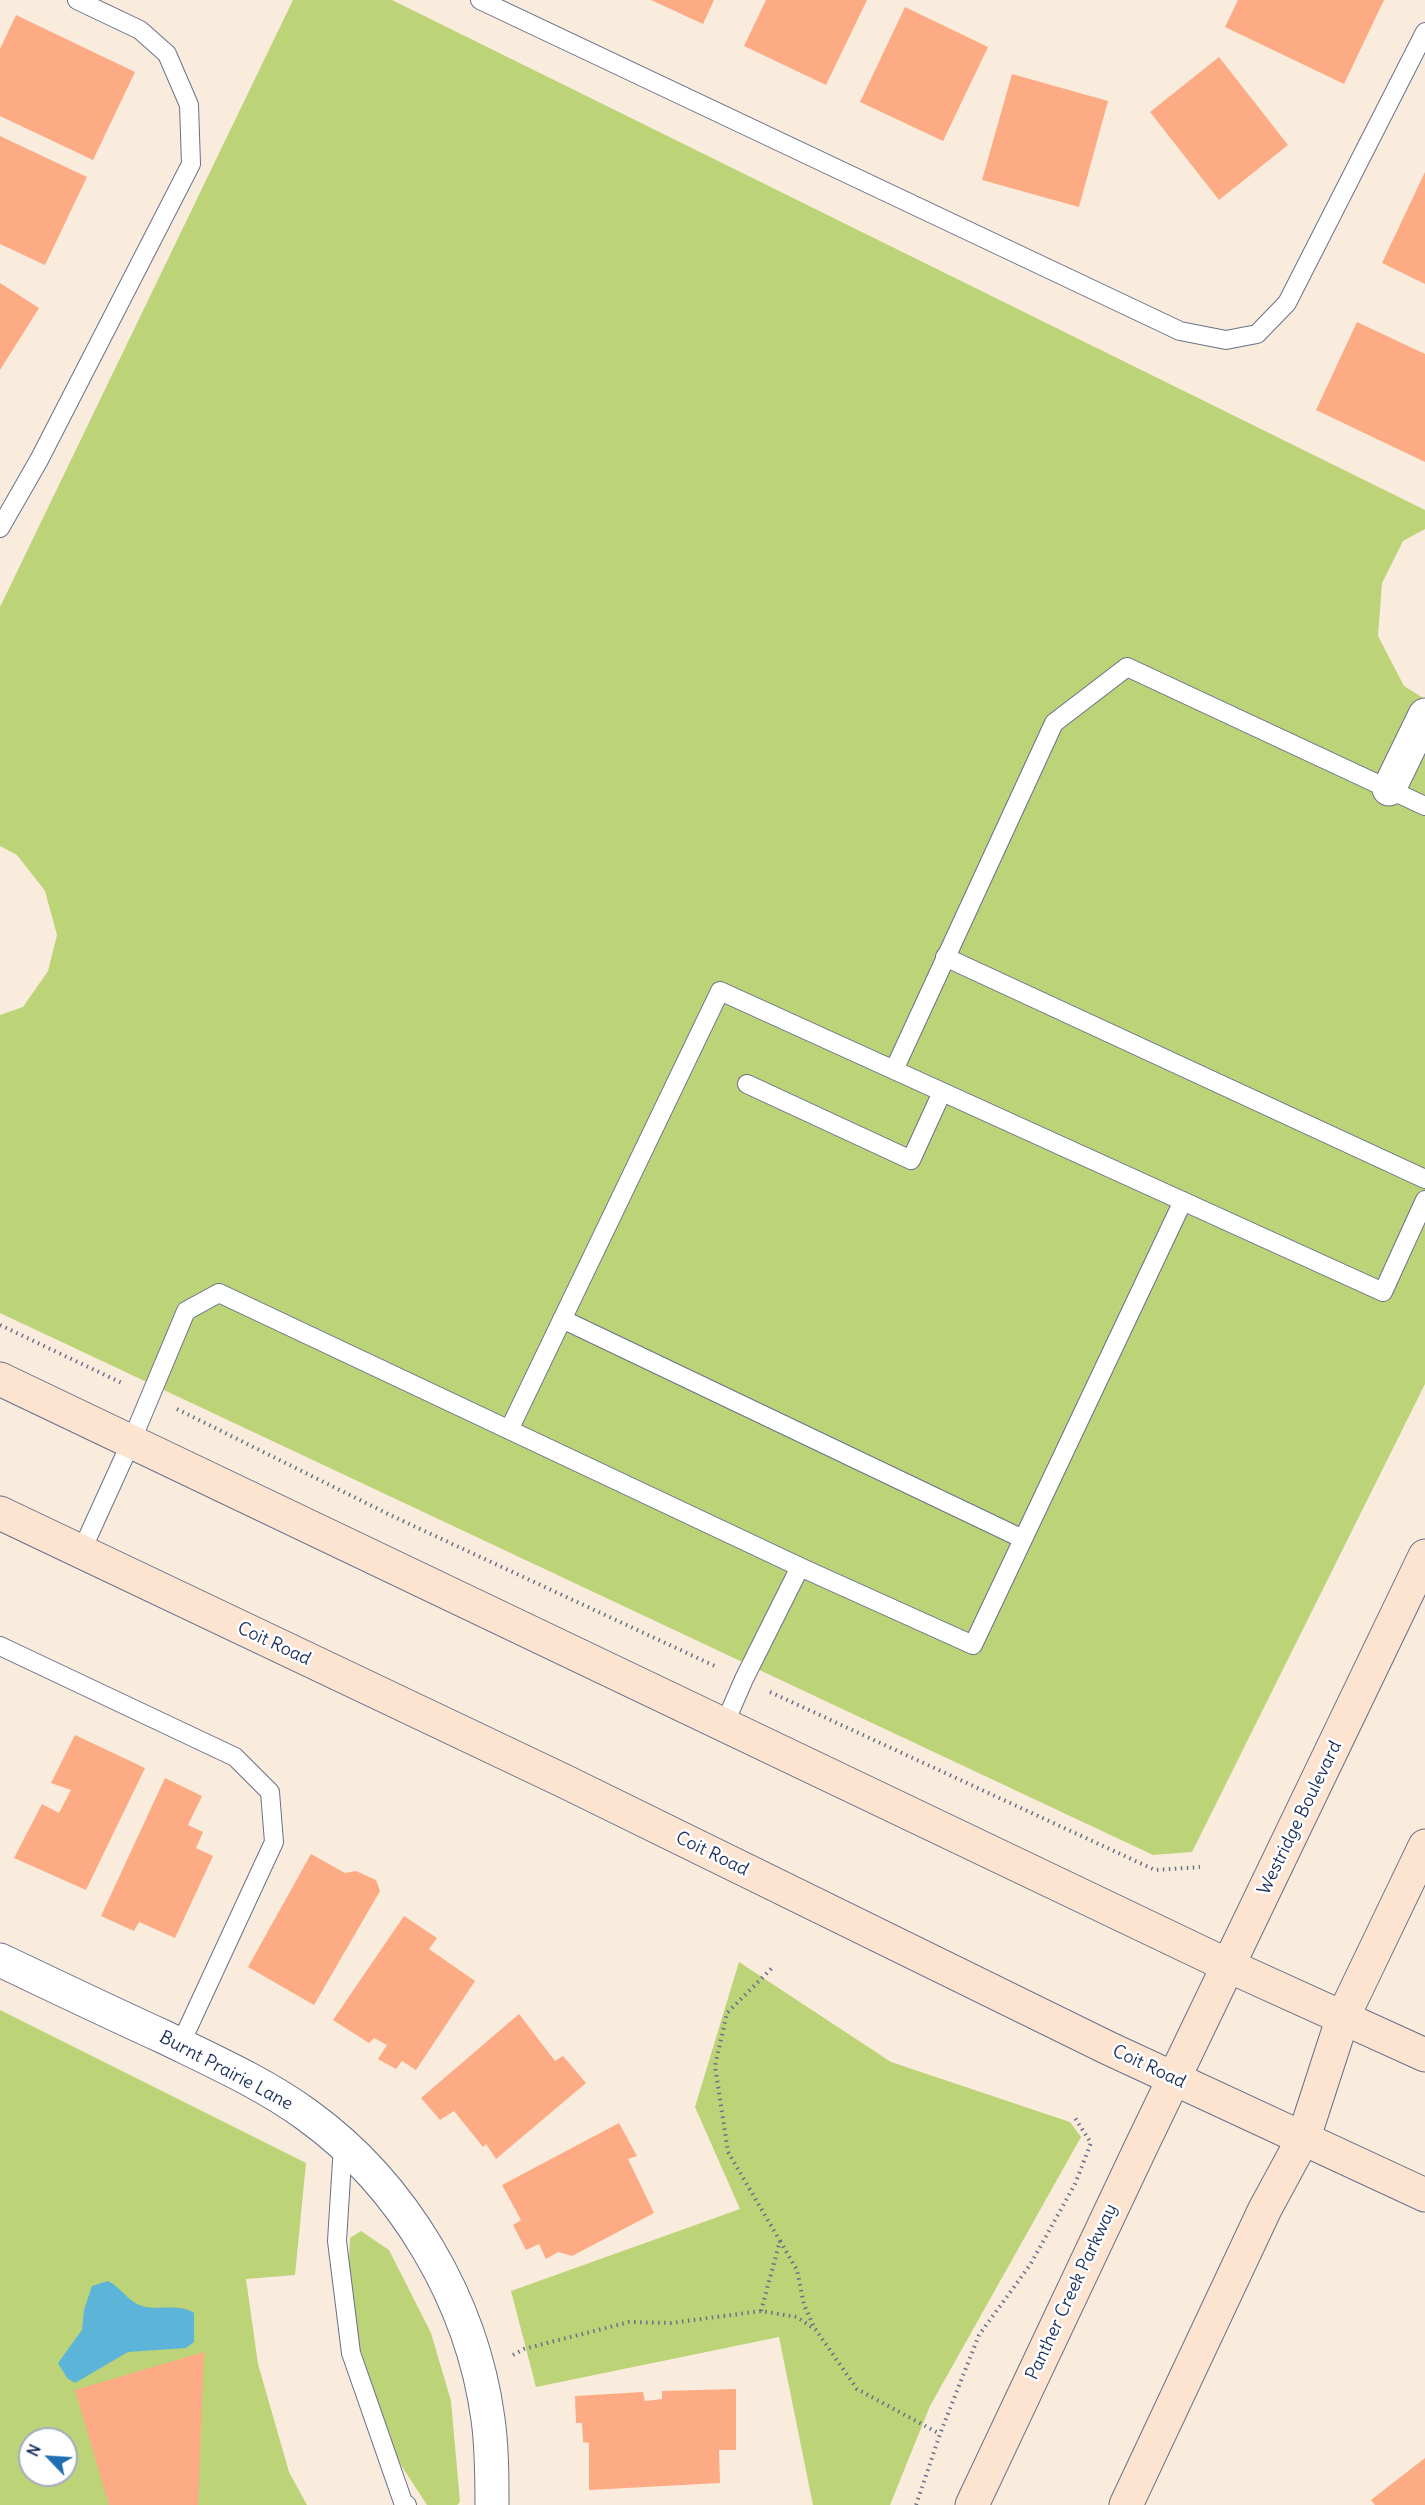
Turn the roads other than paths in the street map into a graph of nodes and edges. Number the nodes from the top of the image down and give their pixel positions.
1 (77, 0) edge
2 (480, 0) edge
3 (1425, 32) edge
4 (0, 528) edge
5 (1425, 715) edge
6 (1389, 789) junction
7 (1425, 807) edge
8 (945, 957) junction
9 (894, 1070) junction
10 (747, 1084) dead end
11 (942, 1092) junction
12 (1425, 1179) edge
13 (1425, 1200) edge
14 (1183, 1201) junction
15 (562, 1319) junction
16 (0, 1379) edge
17 (509, 1430) junction
18 (131, 1442) junction
19 (0, 1513) edge
20 (1023, 1539) junction
21 (81, 1552) junction
22 (1425, 1556) edge
23 (800, 1567) junction
24 (0, 1646) edge
25 (724, 1725) junction
26 (1425, 1846) edge
27 (0, 1960) edge
28 (1229, 1966) junction
29 (1343, 2017) junction
30 (180, 2045) junction
31 (1425, 2055) edge
32 (1174, 2079) junction
33 (1304, 2137) junction
34 (343, 2145) junction
35 (1425, 2194) edge
36 (407, 2505) edge
37 (492, 2505) edge
38 (972, 2505) edge
39 (1126, 2505) edge

1 - 4 lane
2 - 3 lane
5 - 6 street
6 - 7 lane
6 - 8 lane
8 - 9 lane
8 - 12 lane
9 - 11 lane
9 - 15 lane
10 - 11 lane
11 - 14 lane
13 - 14 lane
14 - 20 lane
15 - 17 lane
15 - 20 lane
16 - 18 main road
17 - 18 lane
17 - 23 lane
18 - 21 lane
18 - 25 main road
19 - 21 main road, Coit Road
20 - 23 lane
21 - 32 main road, Coit Road
22 - 28 main road, Westridge Boulevard
23 - 25 lane
24 - 30 lane
25 - 28 main road
26 - 29 main road
27 - 30 street, Burnt Prairie Lane
28 - 29 main road
28 - 32 main road, Westridge Boulevard
29 - 31 main road
29 - 33 main road
30 - 34 street, Burnt Prairie Lane
32 - 33 main road, Coit Road
32 - 38 main road, Panther Creek Parkway
33 - 35 main road, Coit Road
33 - 39 main road
34 - 36 lane
34 - 37 street, Burnt Prairie Lane

